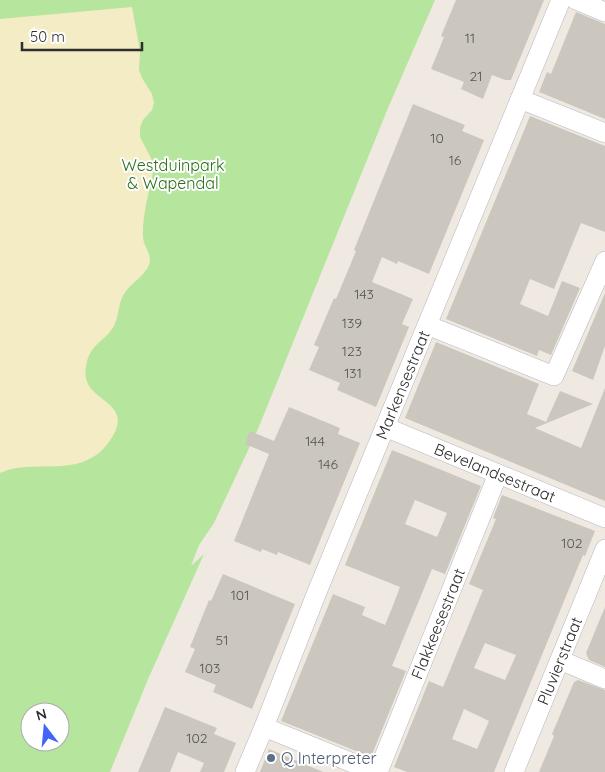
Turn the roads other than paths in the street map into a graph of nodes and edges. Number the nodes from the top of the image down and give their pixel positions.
1 (561, 0) edge
2 (576, 0) edge
3 (605, 12) edge
4 (520, 99) junction
5 (605, 133) edge
6 (605, 262) edge
7 (428, 325) junction
8 (385, 427) junction
9 (498, 474) junction
10 (605, 518) edge
11 (605, 550) edge
12 (560, 660) junction
13 (605, 679) edge
14 (264, 727) junction
15 (245, 772) edge
16 (376, 772) edge
17 (514, 772) edge

1 - 4 street, Markensestraat
2 - 3 street
4 - 5 street
4 - 7 street, Markensestraat
6 - 7 street
7 - 8 street, Markensestraat
8 - 9 street, Bevelandsestraat
8 - 14 street, Markensestraat
9 - 10 street, Bevelandsestraat
9 - 16 street, Flakkeesestraat
11 - 12 street, Pluvierstraat
12 - 13 street
12 - 17 street, Pluvierstraat
14 - 15 street, Markensestraat
14 - 16 street

